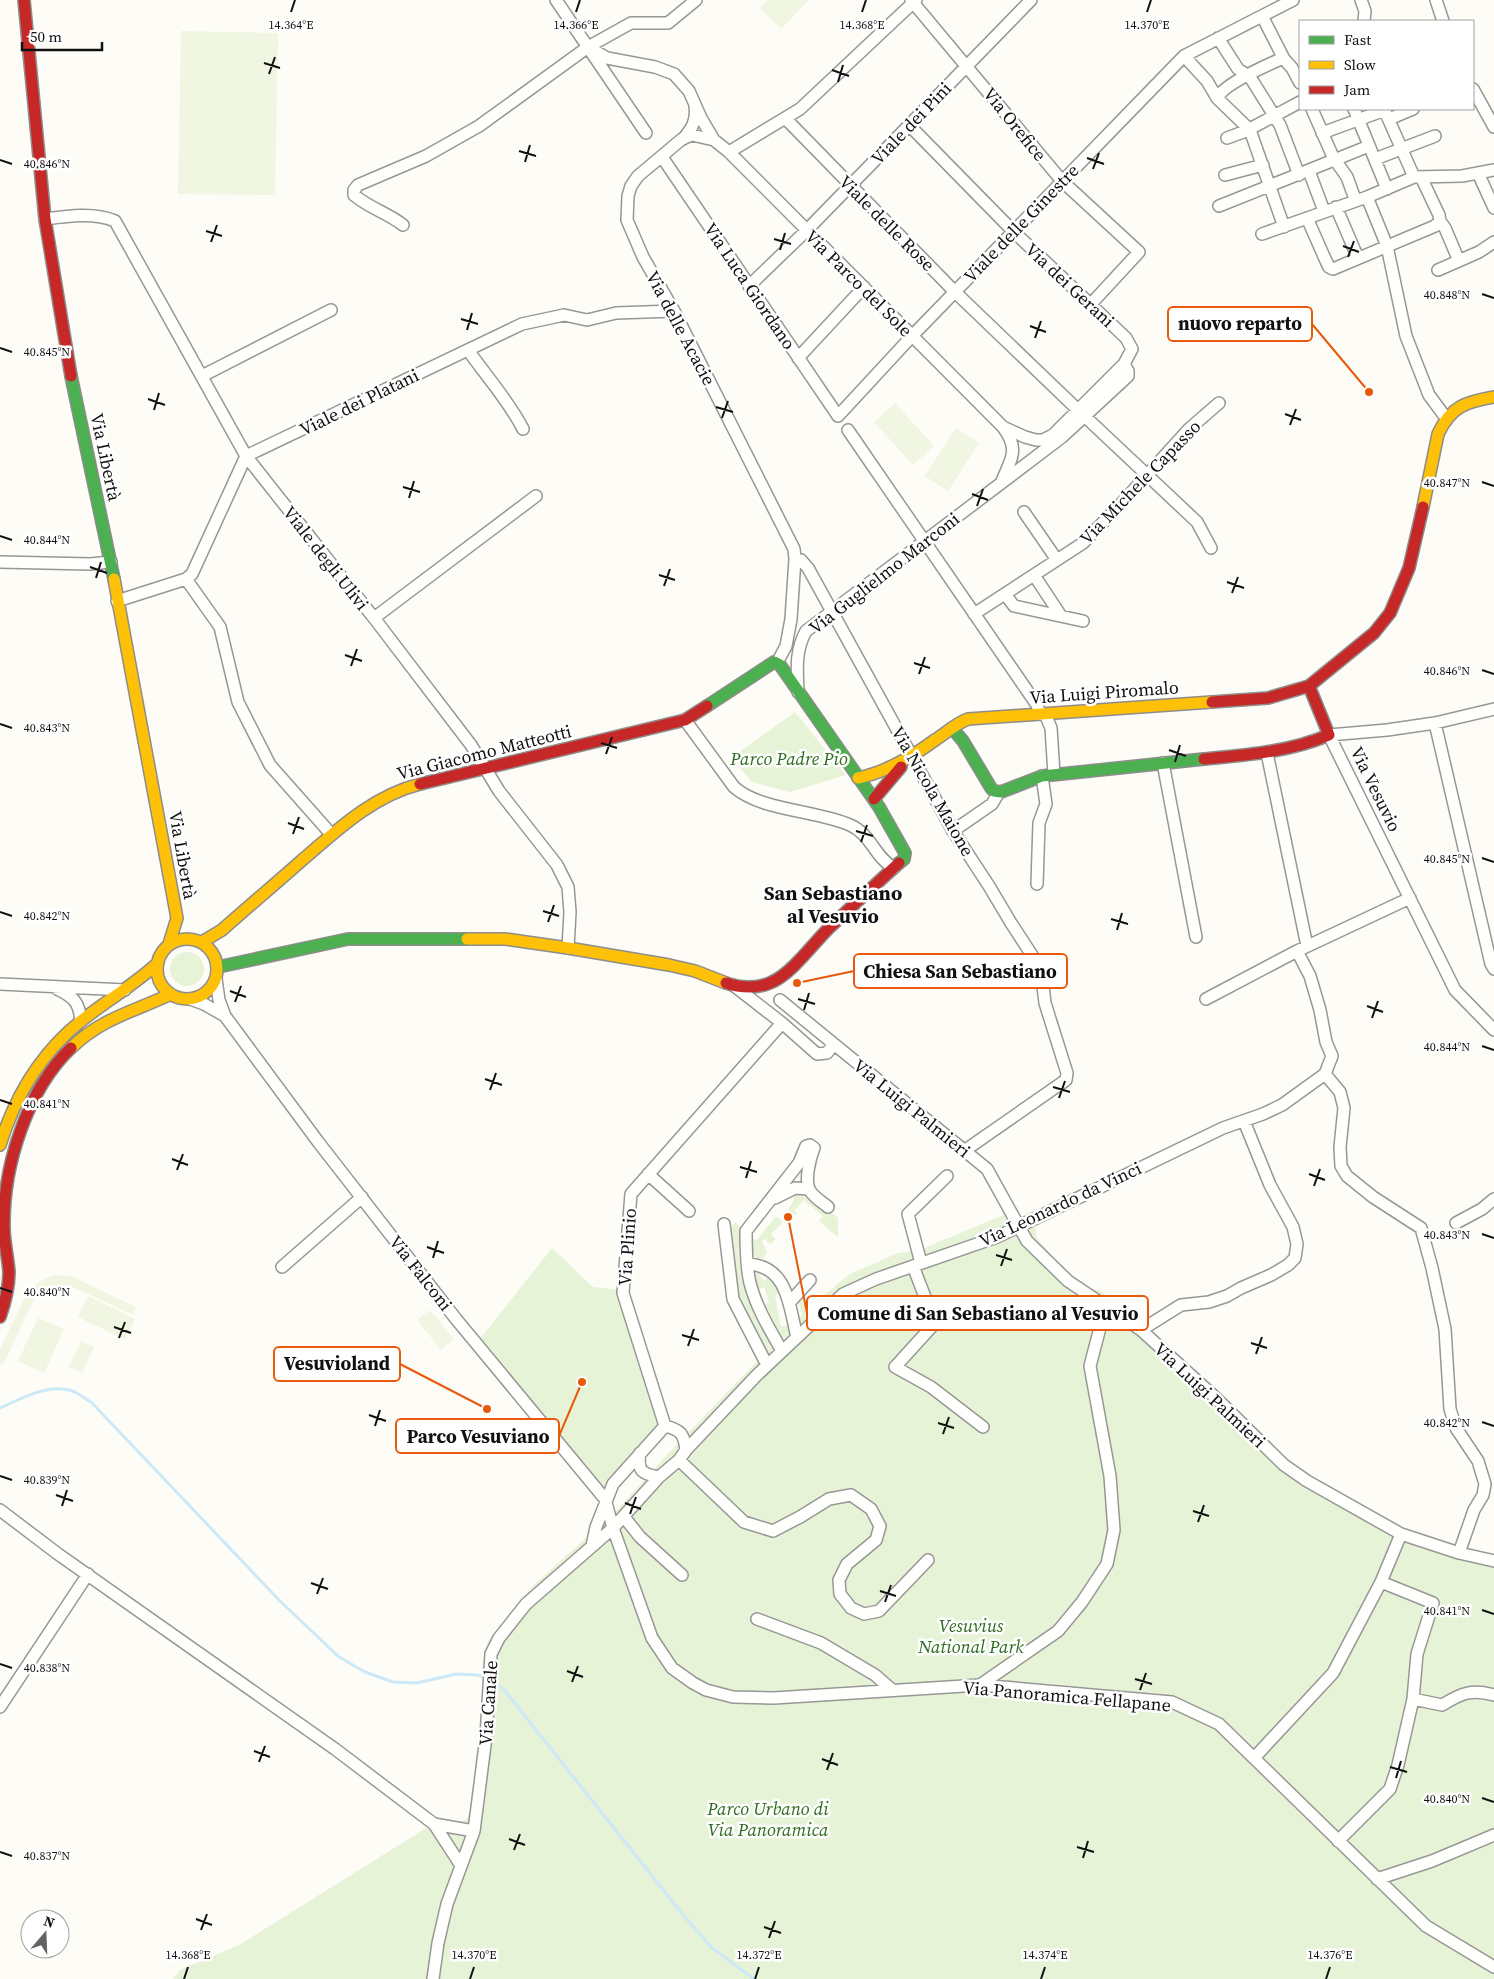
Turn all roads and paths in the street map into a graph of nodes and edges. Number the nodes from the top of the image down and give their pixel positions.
1 (24, 0) edge
2 (556, 0) edge
3 (696, 0) edge
4 (1030, 0) edge
5 (1293, 0) edge
6 (1361, 0) edge
7 (1436, 0) edge
8 (914, 1) edge
9 (1262, 16) junction
10 (1364, 20) edge
11 (1443, 20) edge
12 (1218, 38) junction
13 (588, 47) junction
14 (1184, 56) junction
15 (1284, 59) junction
16 (967, 66) junction
17 (1248, 76) junction
18 (1299, 81) edge
19 (1474, 91) edge
20 (1217, 98) junction
21 (1299, 103) edge
22 (695, 104) junction
23 (1312, 110) edge
24 (1406, 110) edge
25 (1386, 113) edge
26 (1356, 114) edge
27 (1275, 117) junction
28 (785, 118) junction
29 (909, 125) junction
30 (1494, 127) edge
31 (1250, 130) junction
32 (646, 133) dead end
33 (1322, 133) junction
34 (1434, 136) dead end
35 (1227, 138) dead end
36 (682, 139) junction
37 (714, 140) junction
38 (1369, 146) junction
39 (1402, 148) junction
40 (729, 152) junction
41 (662, 156) junction
42 (1374, 159) junction
43 (1336, 160) junction
44 (1263, 165) junction
45 (1494, 170) edge
46 (1304, 173) junction
47 (1478, 173) junction
48 (1225, 175) dead end
49 (1418, 177) junction
50 (1062, 181) junction
51 (850, 186) junction
52 (1270, 186) junction
53 (1387, 189) junction
54 (1367, 196) junction
55 (1355, 200) junction
56 (1220, 206) dead end
57 (1336, 207) junction
58 (1494, 208) edge
59 (1324, 211) junction
60 (1307, 218) junction
61 (45, 219) junction
62 (1440, 221) junction
63 (403, 225) dead end
64 (1284, 227) junction
65 (807, 230) junction
66 (1014, 232) junction
67 (1262, 234) dead end
68 (1494, 242) edge
69 (1387, 246) junction
70 (1358, 258) junction
71 (1459, 261) junction
72 (1438, 270) dead end
73 (749, 286) junction
74 (864, 287) junction
75 (956, 292) junction
76 (1090, 305) junction
77 (331, 310) dead end
78 (674, 311) junction
79 (912, 336) junction
80 (468, 350) junction
81 (798, 358) junction
82 (1124, 364) joint
83 (202, 376) junction
84 (1494, 397) edge
85 (1219, 402) dead end
86 (1081, 413) junction
87 (838, 416) joint
88 (1446, 418) junction
89 (1003, 427) junction
90 (523, 429) dead end
91 (848, 430) dead end
92 (1059, 438) junction
93 (1045, 439) junction
94 (246, 456) junction
95 (1146, 475) junction
96 (1002, 481) junction
97 (536, 496) dead end
98 (1024, 512) dead end
99 (924, 542) junction
100 (1211, 548) dead end
101 (795, 559) junction
102 (1057, 560) junction
103 (0, 562) edge
104 (111, 562) junction
105 (1034, 576) junction
106 (186, 579) junction
107 (1005, 594) junction
108 (117, 601) junction
109 (832, 610) junction
110 (974, 614) junction
111 (1061, 616) junction
112 (374, 618) junction
113 (791, 619) junction
114 (1083, 621) dead end
115 (806, 630) junction
116 (777, 663) junction
117 (1309, 686) junction
118 (798, 693) junction
119 (1494, 709) edge
120 (1042, 714) junction
121 (684, 720) junction
122 (1435, 722) junction
123 (952, 728) junction
124 (1330, 735) junction
125 (1267, 752) junction
126 (912, 756) junction
127 (1164, 763) junction
128 (484, 769) junction
129 (1054, 774) junction
130 (1042, 776) junction
131 (858, 778) junction
132 (999, 792) junction
133 (874, 800) junction
134 (952, 831) junction
135 (331, 834) junction
136 (894, 868) junction
137 (1037, 884) dead end
138 (1410, 898) junction
139 (177, 918) junction
140 (1196, 937) dead end
141 (199, 941) junction
142 (169, 944) junction
143 (568, 948) junction
144 (1302, 948) junction
145 (158, 963) junction
146 (1494, 969) edge
147 (217, 973) junction
148 (773, 982) junction
149 (0, 984) edge
150 (733, 985) junction
151 (53, 987) junction
152 (125, 990) junction
153 (171, 994) junction
154 (190, 999) junction
155 (1206, 999) dead end
156 (780, 1000) junction
157 (225, 1016) junction
158 (81, 1021) junction
159 (782, 1023) junction
160 (1494, 1030) edge
161 (834, 1044) junction
162 (1326, 1074) junction
163 (1244, 1121) junction
164 (0, 1146) edge
165 (964, 1151) junction
166 (648, 1174) junction
167 (947, 1176) dead end
168 (809, 1189) junction
169 (362, 1197) junction
170 (1494, 1199) edge
171 (769, 1201) junction
172 (828, 1207) dead end
173 (689, 1211) dead end
174 (1456, 1223) dead end
175 (724, 1224) dead end
176 (1019, 1226) junction
177 (748, 1264) junction
178 (917, 1265) junction
179 (282, 1267) dead end
180 (810, 1280) dead end
181 (789, 1302) junction
182 (1109, 1307) junction
183 (0, 1318) edge
184 (1141, 1330) junction
185 (797, 1337) junction
186 (782, 1351) junction
187 (767, 1365) junction
188 (665, 1426) junction
189 (983, 1427) dead end
190 (640, 1453) junction
191 (683, 1455) junction
192 (623, 1472) junction
193 (659, 1477) junction
194 (647, 1491) junction
195 (605, 1499) junction
196 (0, 1510) edge
197 (626, 1514) junction
198 (613, 1528) junction
199 (1401, 1534) junction
200 (592, 1546) junction
201 (1459, 1553) junction
202 (928, 1560) dead end
203 (1494, 1561) edge
204 (88, 1574) junction
205 (682, 1575) dead end
206 (1381, 1582) junction
207 (757, 1619) dead end
208 (980, 1685) junction
209 (891, 1690) junction
210 (1494, 1695) edge
211 (1412, 1699) junction
212 (0, 1707) edge
213 (1254, 1758) junction
214 (434, 1824) junction
215 (474, 1831) junction
216 (1494, 1835) edge
217 (1338, 1841) junction
218 (460, 1864) junction
219 (1378, 1879) junction
220 (1494, 1967) edge
221 (433, 1979) edge

1 - 61 street, Via Libertà
2 - 13 street
3 - 13 street
4 - 16 street, Viale dei Pini
5 - 9 street, Viale delle Ginestre
6 - 10 street
7 - 11 street
8 - 16 street, Via Orefice
8 - 28 street
9 - 12 street, Viale delle Ginestre
9 - 15 street
12 - 14 street, Viale delle Ginestre
12 - 17 street
13 - 22 street
13 - 32 street
13 - 63 street
14 - 20 street
14 - 50 street, Viale delle Ginestre
15 - 17 street
15 - 18 street
16 - 29 street, Viale dei Pini
16 - 50 street, Via Orefice
17 - 20 street
17 - 27 street
19 - 30 street
20 - 31 street
21 - 27 street
22 - 36 street, Via delle Acacie
22 - 37 street
23 - 33 street
24 - 25 street
25 - 26 street
25 - 39 street
26 - 33 street
26 - 38 street
27 - 31 street
27 - 46 street
28 - 40 street
28 - 51 street, Viale delle Rose
29 - 51 street, Viale dei Pini
29 - 66 street, Via dei Gerani
31 - 35 street
31 - 44 street
33 - 43 street
34 - 39 street
36 - 37 street
36 - 41 street, Via delle Acacie
37 - 40 street, Via Parco del Sole
38 - 42 street
38 - 43 street
39 - 42 street
39 - 49 street
40 - 65 street, Via Parco del Sole
41 - 73 street, Via Luca Giordano
41 - 78 street, Via delle Acacie
42 - 53 street
43 - 46 street
43 - 55 street
44 - 48 street
44 - 52 street
45 - 47 street
46 - 52 street
46 - 59 street
47 - 49 street
47 - 58 street
49 - 53 street
49 - 62 street
50 - 66 street, Viale delle Ginestre
50 - 76 street, Via Orefice
51 - 65 street, Viale dei Pini
51 - 75 street, Viale delle Rose
52 - 56 street
52 - 64 street
53 - 54 street
54 - 55 street
54 - 69 street
55 - 57 street
57 - 59 street
57 - 70 street
59 - 60 street
60 - 64 street
60 - 70 street
61 - 83 street, Viale degli Ulivi
61 - 104 street, Via Libertà
62 - 69 street
62 - 71 street
64 - 67 street
65 - 73 street, Viale dei Pini
65 - 74 street, Via Parco del Sole
66 - 75 street, Viale delle Ginestre
66 - 76 street, Via dei Gerani
68 - 71 street
69 - 70 street
69 - 88 street
71 - 72 street
73 - 81 street, Via Luca Giordano
74 - 79 street, Via Parco del Sole
74 - 81 street
75 - 79 street, Viale delle Ginestre
75 - 86 street, Viale delle Rose
76 - 82 street, Via dei Gerani
77 - 83 street
78 - 80 street, Viale dei Platani
78 - 101 street, Via delle Acacie
79 - 87 street, Viale delle Ginestre
79 - 89 street, Via Parco del Sole
80 - 90 street
80 - 94 street, Viale dei Platani
81 - 87 street, Via Luca Giordano
82 - 86 street, Via Guglielmo Marconi
83 - 94 street, Viale degli Ulivi
84 - 88 street
85 - 95 street, Via Michele Capasso
86 - 92 street, Via Guglielmo Marconi
86 - 93 street, Via Guglielmo Marconi
86 - 95 street, Viale delle Rose
88 - 117 street
89 - 93 street, Via Parco del Sole
89 - 96 street, Via Parco del Sole
91 - 99 street
92 - 93 street
92 - 96 street, Via Guglielmo Marconi
94 - 106 street
94 - 112 street, Viale degli Ulivi
95 - 100 street, Viale delle Rose
95 - 102 street, Via Michele Capasso
96 - 99 street, Via Guglielmo Marconi
97 - 112 street
98 - 102 street
99 - 109 street, Via Guglielmo Marconi
99 - 110 street
101 - 109 street
101 - 113 street, Via delle Acacie
102 - 105 street, Via Michele Capasso
103 - 104 street
104 - 108 street, Via Libertà
105 - 107 street, Via Michele Capasso
105 - 111 street
106 - 108 street
106 - 135 street
107 - 110 street, Via Michele Capasso
107 - 111 street
108 - 139 street, Via Libertà
109 - 115 street, Via Guglielmo Marconi
109 - 126 street, Via Nicola Maione
110 - 120 street
111 - 114 street
112 - 128 street, Viale degli Ulivi
113 - 115 street
113 - 116 street, Via delle Acacie
115 - 118 street, Via Guglielmo Marconi
116 - 118 street
116 - 121 street, Via Giacomo Matteotti
117 - 120 street, Via Luigi Piromalo
117 - 124 street, Via Vesuvio
118 - 131 street
119 - 122 street
120 - 123 street, Via Luigi Piromalo
120 - 129 street
121 - 128 street, Via Giacomo Matteotti
121 - 136 street
122 - 124 street
122 - 146 street
123 - 126 street, Via Luigi Piromalo
123 - 132 street
124 - 125 street
124 - 138 street, Via Vesuvio
125 - 127 street
125 - 144 street
126 - 131 street, Via Luigi Piromalo
126 - 133 street, Via Luigi Piromalo
126 - 134 street, Via Nicola Maione
127 - 129 street
127 - 140 street
128 - 135 street, Via Giacomo Matteotti
128 - 143 street, Viale degli Ulivi
129 - 130 street
130 - 132 street
130 - 137 street
131 - 133 street
132 - 134 street
133 - 136 street
134 - 165 street, Via Nicola Maione
135 - 141 street, Via Giacomo Matteotti
136 - 148 street
138 - 144 street
138 - 160 street, Via Vesuvio
139 - 141 street, Via Libertà
139 - 142 street, Via Libertà
141 - 142 street
141 - 147 street
142 - 145 street
143 - 147 street
143 - 150 street
144 - 155 street
144 - 162 street
145 - 152 street
145 - 153 street
147 - 154 street
147 - 157 street, Via Falconi
148 - 150 street
148 - 156 street
149 - 151 street
150 - 159 street
151 - 152 street
151 - 158 street
152 - 158 street
153 - 154 street
153 - 183 street
154 - 157 street, Via Falconi
156 - 159 street
156 - 161 street, Via Luigi Palmieri
157 - 169 street, Via Falconi
158 - 164 street
159 - 161 street
159 - 166 street, Via Plinio
161 - 165 street, Via Luigi Palmieri
162 - 163 street, Via Leonardo da Vinci
162 - 201 street
163 - 176 street, Via Leonardo da Vinci
163 - 184 street
165 - 176 street, Via Luigi Palmieri
166 - 173 street
166 - 188 street, Via Plinio
167 - 178 street
168 - 171 street
168 - 171 street
168 - 172 street
169 - 179 street
169 - 195 street, Via Falconi
170 - 174 street
171 - 177 street
175 - 187 street
176 - 178 street, Via Leonardo da Vinci
176 - 182 street, Via Luigi Palmieri
177 - 181 street
177 - 186 street
178 - 185 street, Via Leonardo da Vinci
178 - 189 street
180 - 181 street
181 - 185 street
182 - 184 street, Via Luigi Palmieri
182 - 208 street
184 - 199 street, Via Luigi Palmieri
185 - 186 street, Via Leonardo da Vinci
186 - 187 street, Via Leonardo da Vinci
187 - 191 street, Via Leonardo da Vinci
188 - 190 street
188 - 191 street
190 - 192 street
190 - 193 street
191 - 193 street
191 - 202 street
192 - 194 street
192 - 195 street
193 - 194 street
194 - 197 street
195 - 197 street
195 - 198 street, Via Falconi
195 - 200 street
196 - 204 street
197 - 198 street, Via Canale
197 - 205 street
198 - 200 street, Via Canale
198 - 209 street, Via Panoramica Fellapane
199 - 201 street, Via Luigi Palmieri
199 - 206 street
200 - 215 street, Via Canale
201 - 203 street
204 - 212 street
204 - 214 street
206 - 211 street
206 - 213 street
207 - 209 street
208 - 209 street, Via Panoramica Fellapane
208 - 213 street, Via Panoramica Fellapane
210 - 211 street
211 - 217 street
213 - 217 street, Via Panoramica Fellapane
214 - 215 street
214 - 218 street
215 - 218 street, Via Canale
216 - 219 street
217 - 219 street, Via Panoramica Fellapane
218 - 221 street, Via Canale
219 - 220 street, Via Panoramica Fellapane

